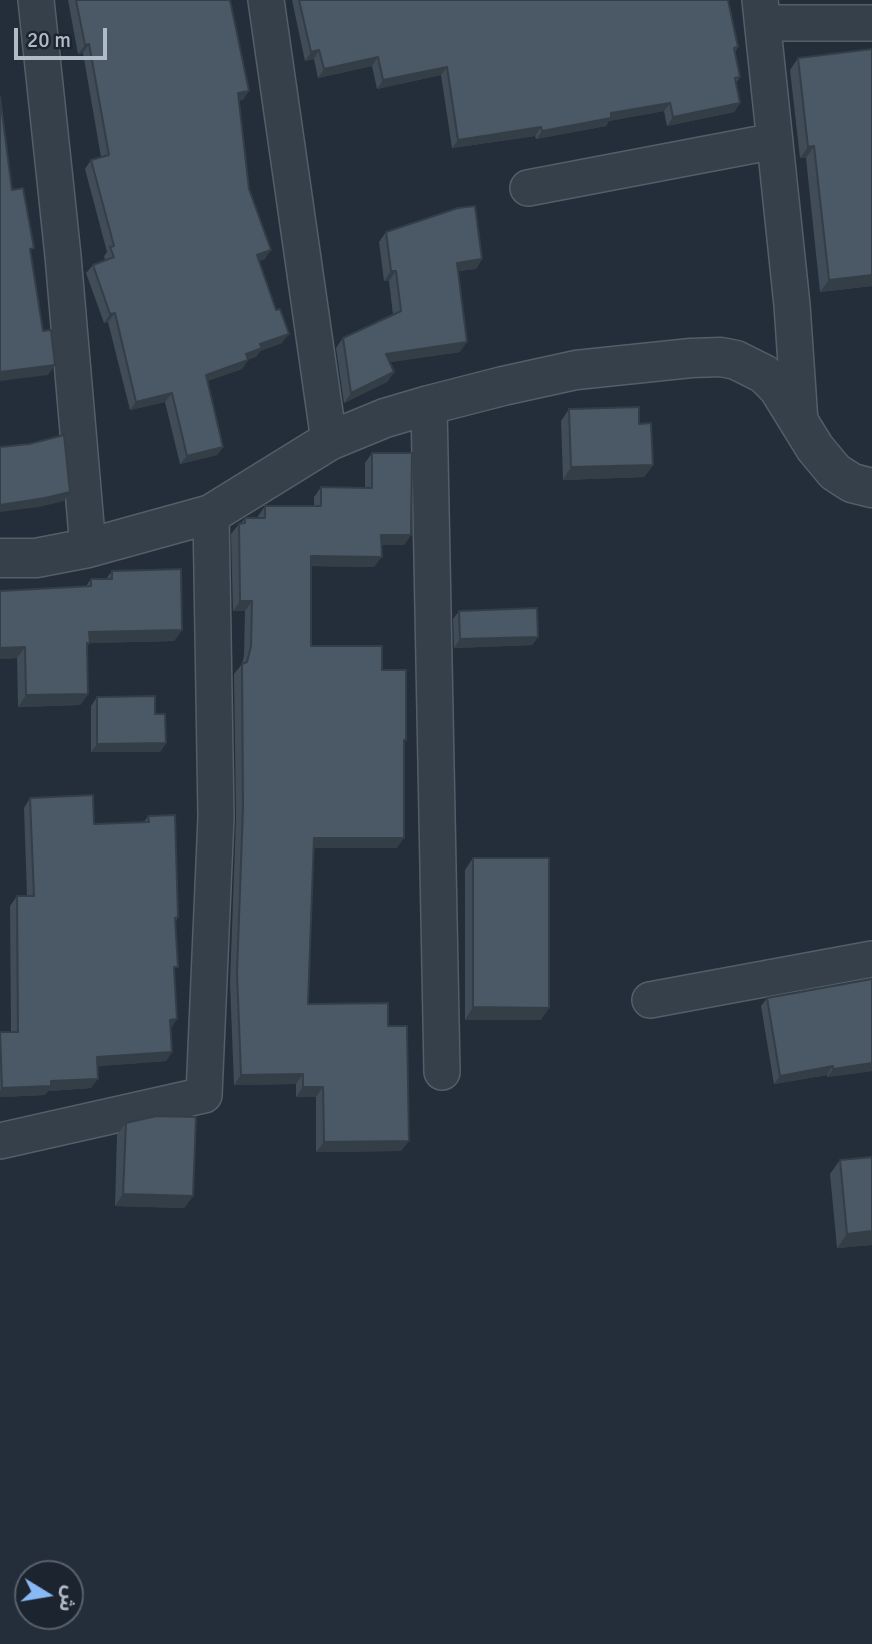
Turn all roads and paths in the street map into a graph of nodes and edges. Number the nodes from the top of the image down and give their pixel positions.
1 (36, 0) edge
2 (266, 0) edge
3 (762, 11) edge
4 (872, 23) edge
5 (775, 141) junction
6 (528, 188) dead end
7 (429, 405) junction
8 (800, 422) junction
9 (329, 441) junction
10 (872, 488) edge
11 (211, 514) junction
12 (88, 548) junction
13 (0, 558) edge
14 (872, 959) edge
15 (650, 1000) dead end
16 (442, 1072) dead end
17 (0, 1142) edge

1 - 12 street
2 - 9 street
3 - 4 street
3 - 5 street
5 - 6 street
5 - 8 street
7 - 8 street
7 - 9 street
7 - 16 street
8 - 10 street
9 - 11 street
11 - 12 street
11 - 17 street
12 - 13 street
14 - 15 street

